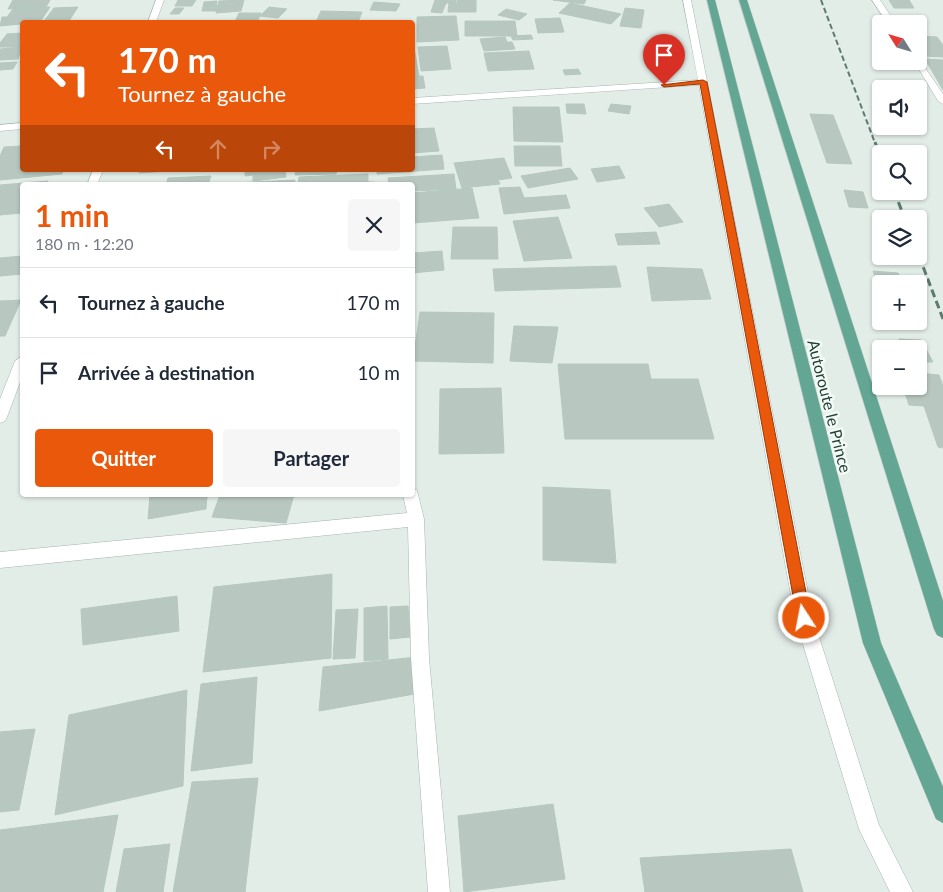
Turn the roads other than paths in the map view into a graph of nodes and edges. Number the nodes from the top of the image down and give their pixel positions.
1 (160, 0) edge
2 (687, 0) edge
3 (711, 0) edge
4 (743, 0) edge
5 (876, 0) edge
6 (886, 15) edge
7 (153, 20) edge
8 (924, 70) edge
9 (703, 82) junction
10 (415, 101) edge
11 (943, 101) edge
12 (20, 126) edge
13 (0, 128) edge
14 (20, 366) edge
15 (0, 417) edge
16 (411, 497) edge
17 (416, 519) junction
18 (0, 560) edge
19 (943, 629) edge
20 (943, 812) edge
21 (439, 892) edge
22 (902, 892) edge

1 - 7 street
2 - 9 street
3 - 20 main road, Autoroute le Prince
4 - 19 main road
5 - 6 street
8 - 11 street
9 - 10 street
9 - 22 street
12 - 13 street
14 - 15 street
16 - 17 street
17 - 18 street
17 - 21 street

